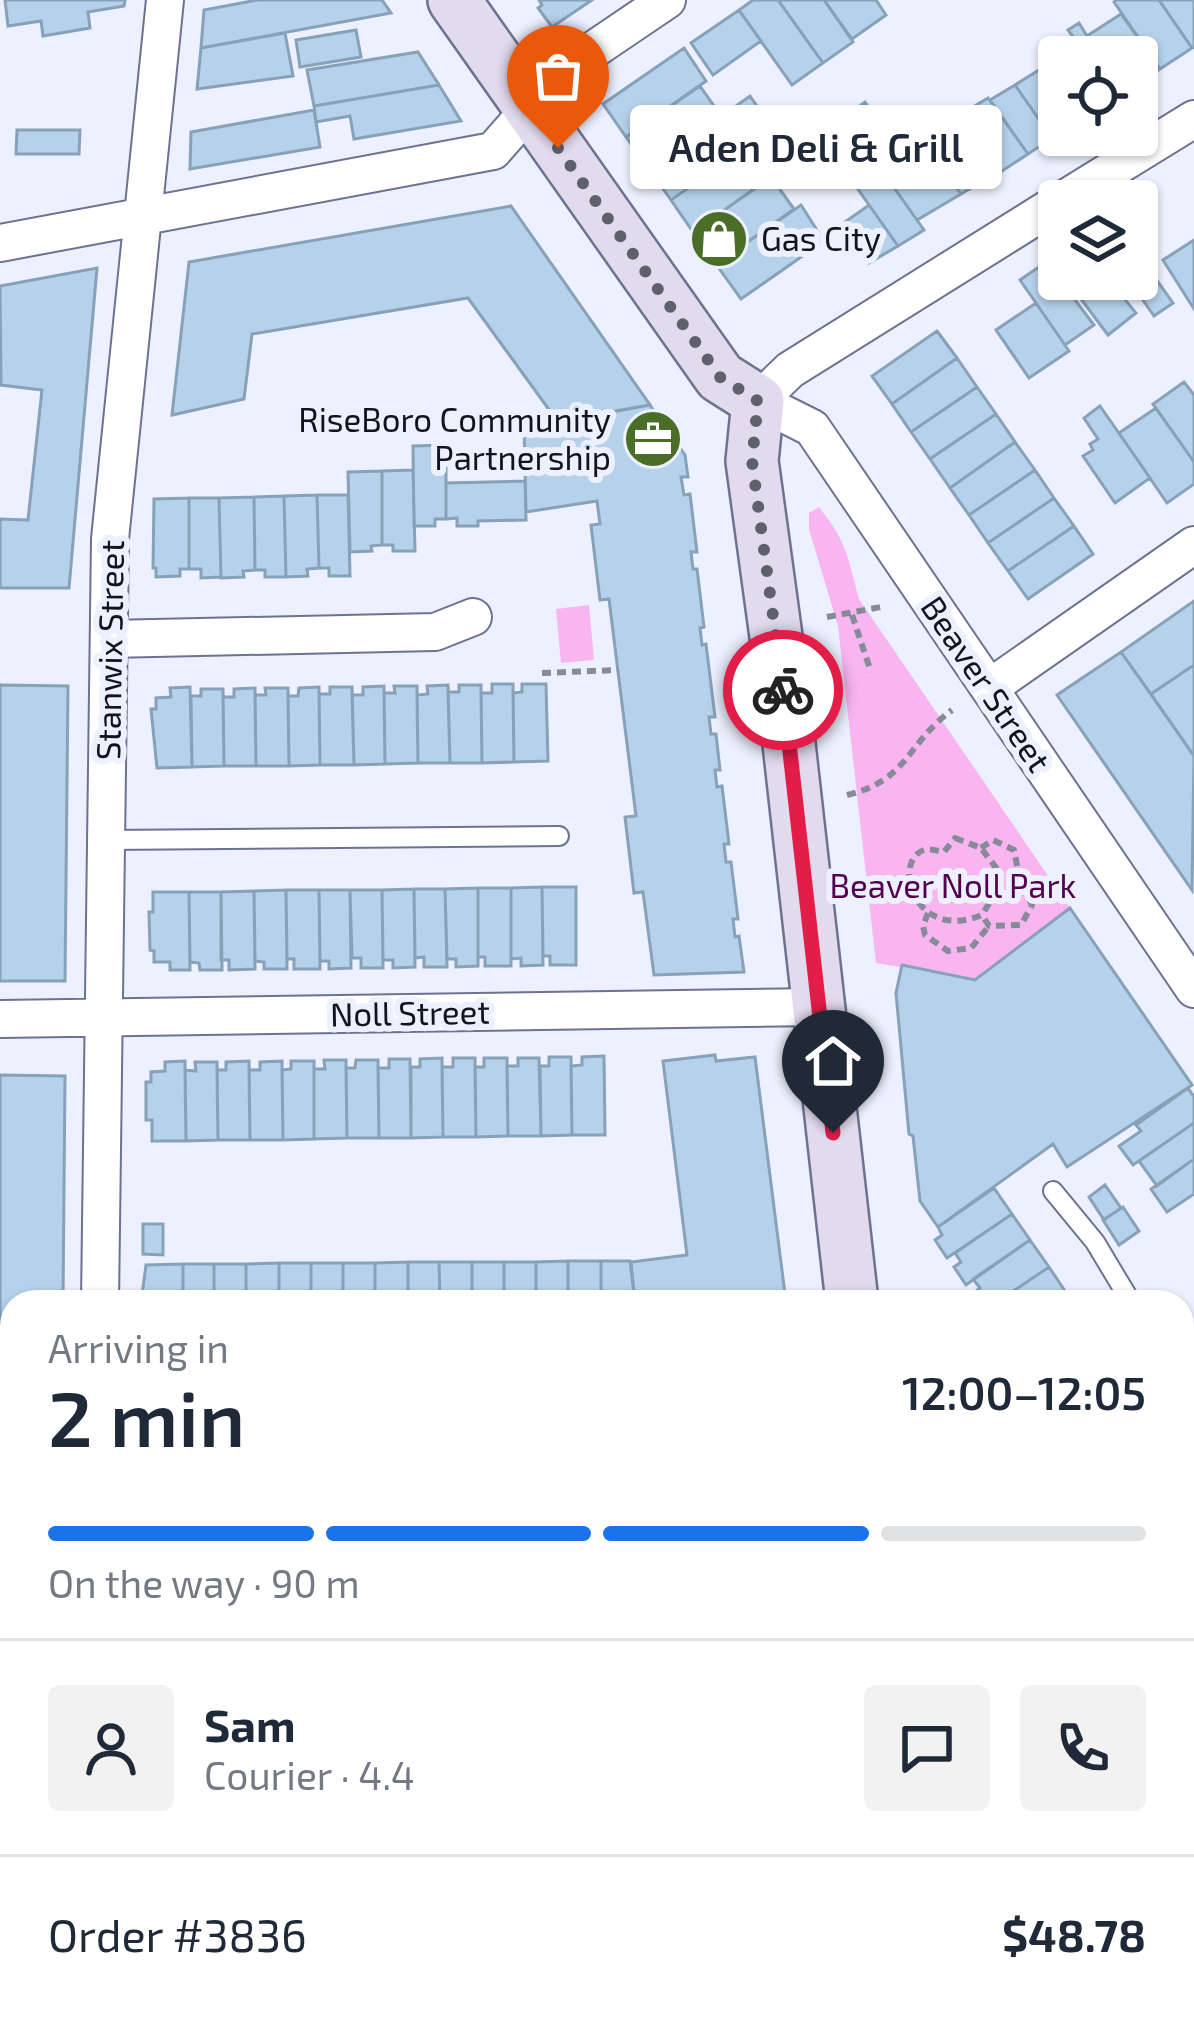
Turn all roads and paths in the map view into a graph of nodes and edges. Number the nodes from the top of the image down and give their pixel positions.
1 (165, 0) edge
2 (454, 0) edge
3 (667, 0) edge
4 (530, 110) junction
5 (1194, 118) edge
6 (1095, 180) edge
7 (1038, 216) edge
8 (143, 217) junction
9 (0, 243) edge
10 (758, 401) junction
11 (1194, 545) edge
12 (880, 607) dead end
13 (851, 615) junction
14 (473, 617) dead end
15 (827, 617) dead end
16 (109, 639) junction
17 (618, 670) dead end
18 (871, 672) dead end
19 (542, 673) dead end
20 (989, 688) junction
21 (952, 710) dead end
22 (847, 795) dead end
23 (559, 836) dead end
24 (107, 840) junction
25 (982, 848) junction
26 (928, 913) junction
27 (982, 915) junction
28 (989, 926) junction
29 (1194, 989) edge
30 (819, 1007) junction
31 (103, 1018) junction
32 (0, 1019) edge
33 (1053, 1191) dead end
34 (100, 1290) edge
35 (851, 1290) edge
36 (1124, 1290) edge

1 - 8 street, Stanwix Street
2 - 4 main road
3 - 4 street
4 - 8 street
4 - 10 main road
5 - 6 street
7 - 10 street
8 - 9 street
8 - 16 street, Stanwix Street
10 - 20 street, Beaver Street
10 - 30 main road
11 - 20 street
12 - 13 path
13 - 15 path
13 - 18 path
14 - 16 street
16 - 24 street, Stanwix Street
17 - 19 path
20 - 29 street, Beaver Street
21 - 22 path
23 - 24 lane
24 - 31 street, Stanwix Street
25 - 26 path
25 - 27 path
25 - 28 path
26 - 27 path
26 - 28 path
27 - 28 path
30 - 31 street, Noll Street
30 - 35 main road
31 - 32 street, Noll Street
31 - 34 street, Stanwix Street
33 - 36 lane

